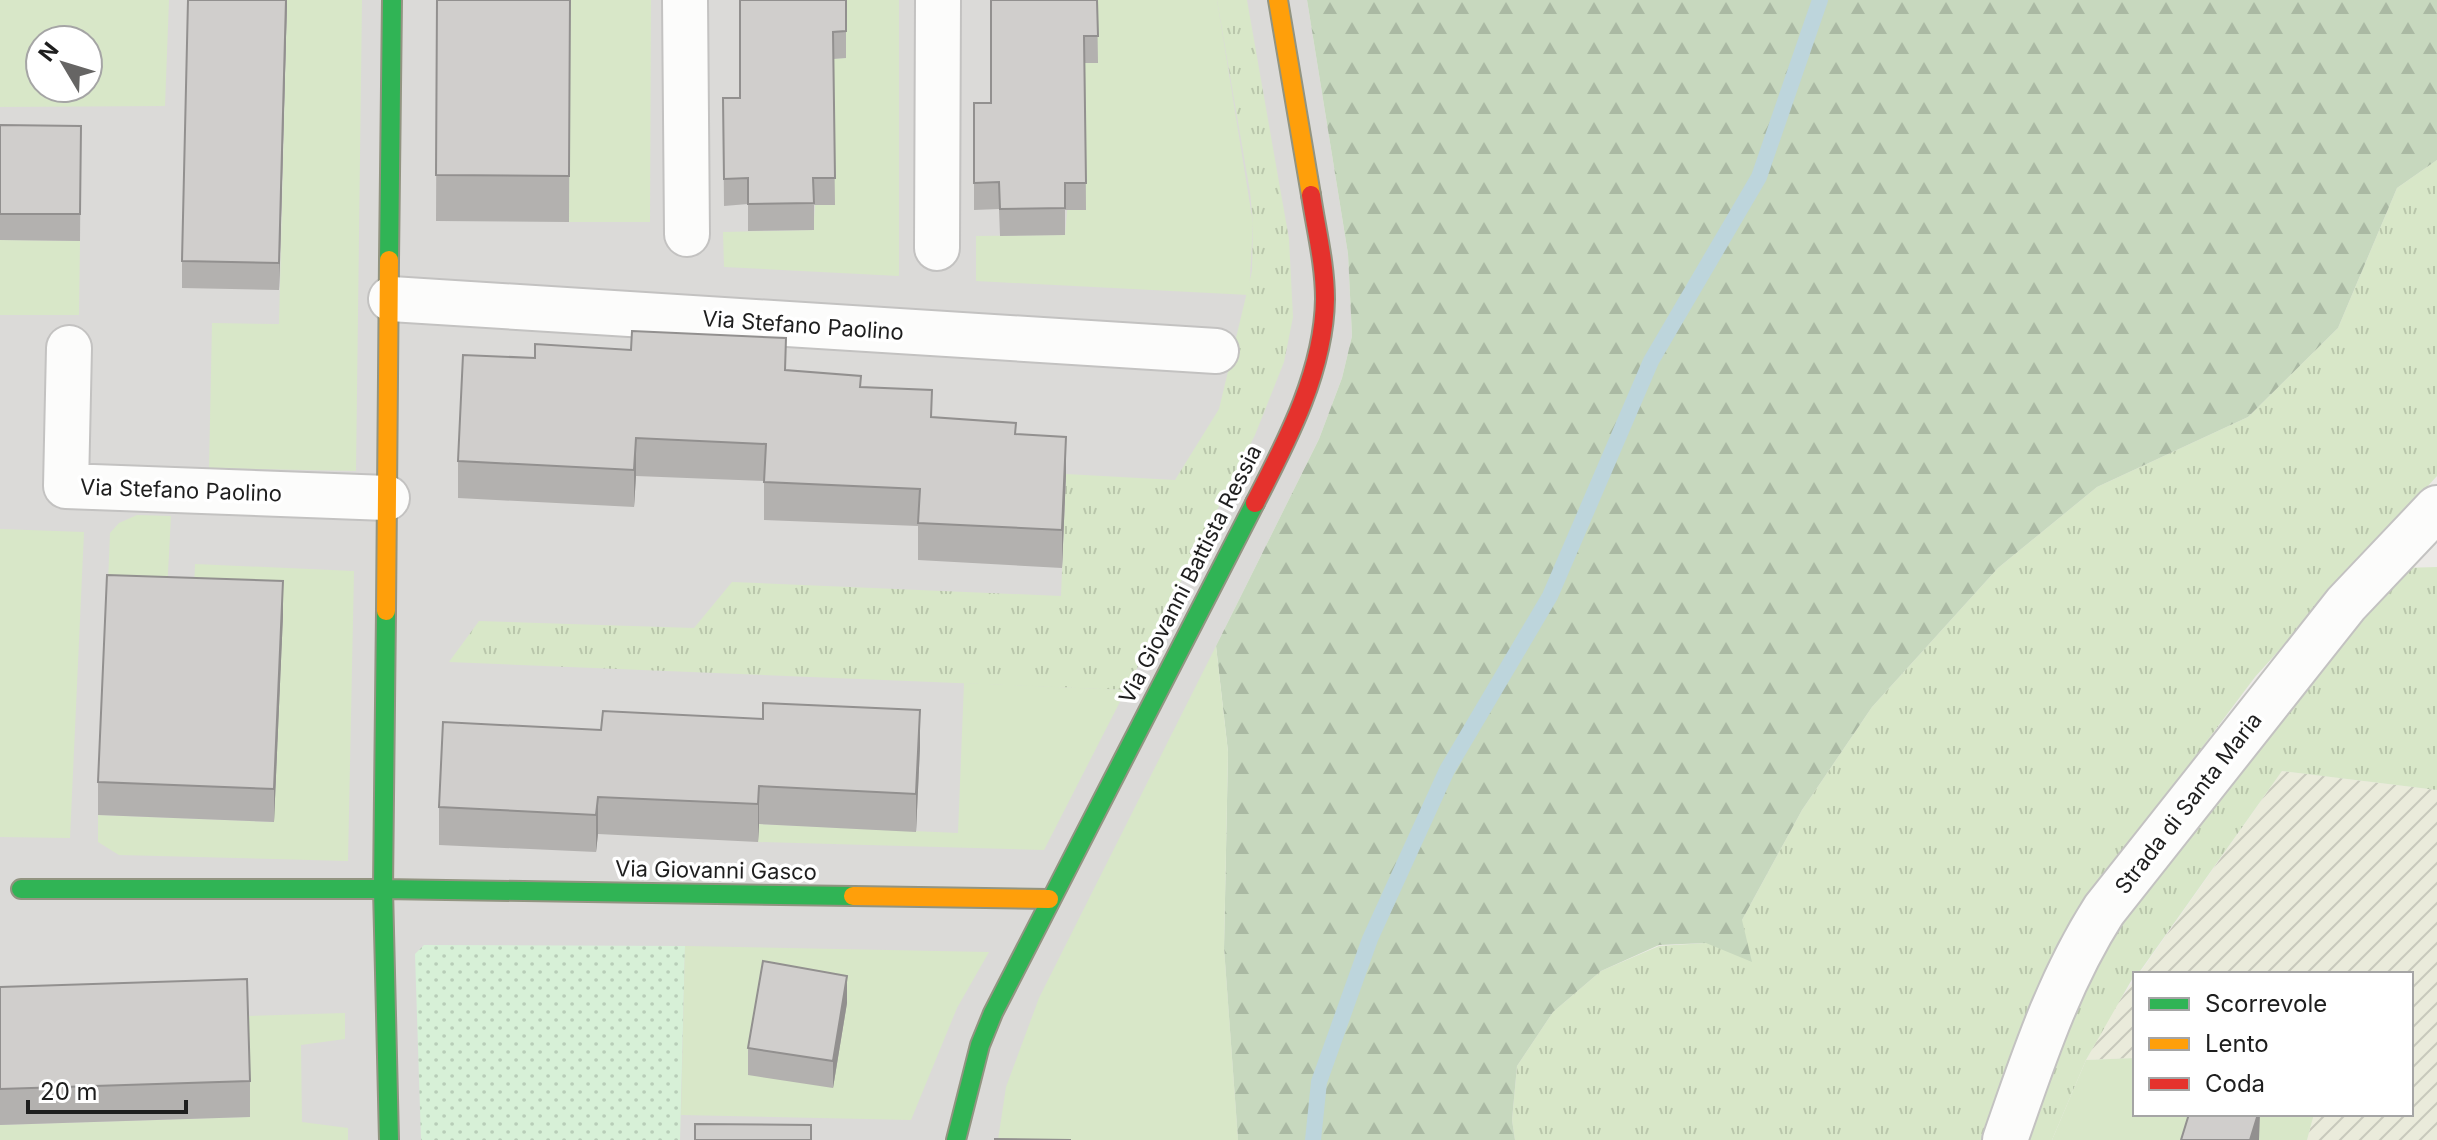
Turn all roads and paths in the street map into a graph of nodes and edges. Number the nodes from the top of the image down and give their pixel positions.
1 (392, 0) edge
2 (685, 0) edge
3 (938, 0) edge
4 (1278, 0) edge
5 (687, 234) dead end
6 (937, 248) dead end
7 (391, 299) junction
8 (69, 348) dead end
9 (1216, 351) dead end
10 (387, 498) junction
11 (2437, 508) edge
12 (21, 889) dead end
13 (383, 889) junction
14 (1049, 899) junction
15 (389, 1140) edge
16 (956, 1140) edge
17 (2005, 1140) edge

1 - 7 street
2 - 5 street
3 - 6 street
4 - 14 street, Via Giovanni Battista Ressia
7 - 9 street, Via Stefano Paolino
7 - 10 street
8 - 10 street, Via Stefano Paolino
10 - 13 street
11 - 17 street, Strada di Santa Maria
12 - 13 street
13 - 14 street, Via Giovanni Gasco
13 - 15 street
14 - 16 street, Via Giovanni Battista Ressia

